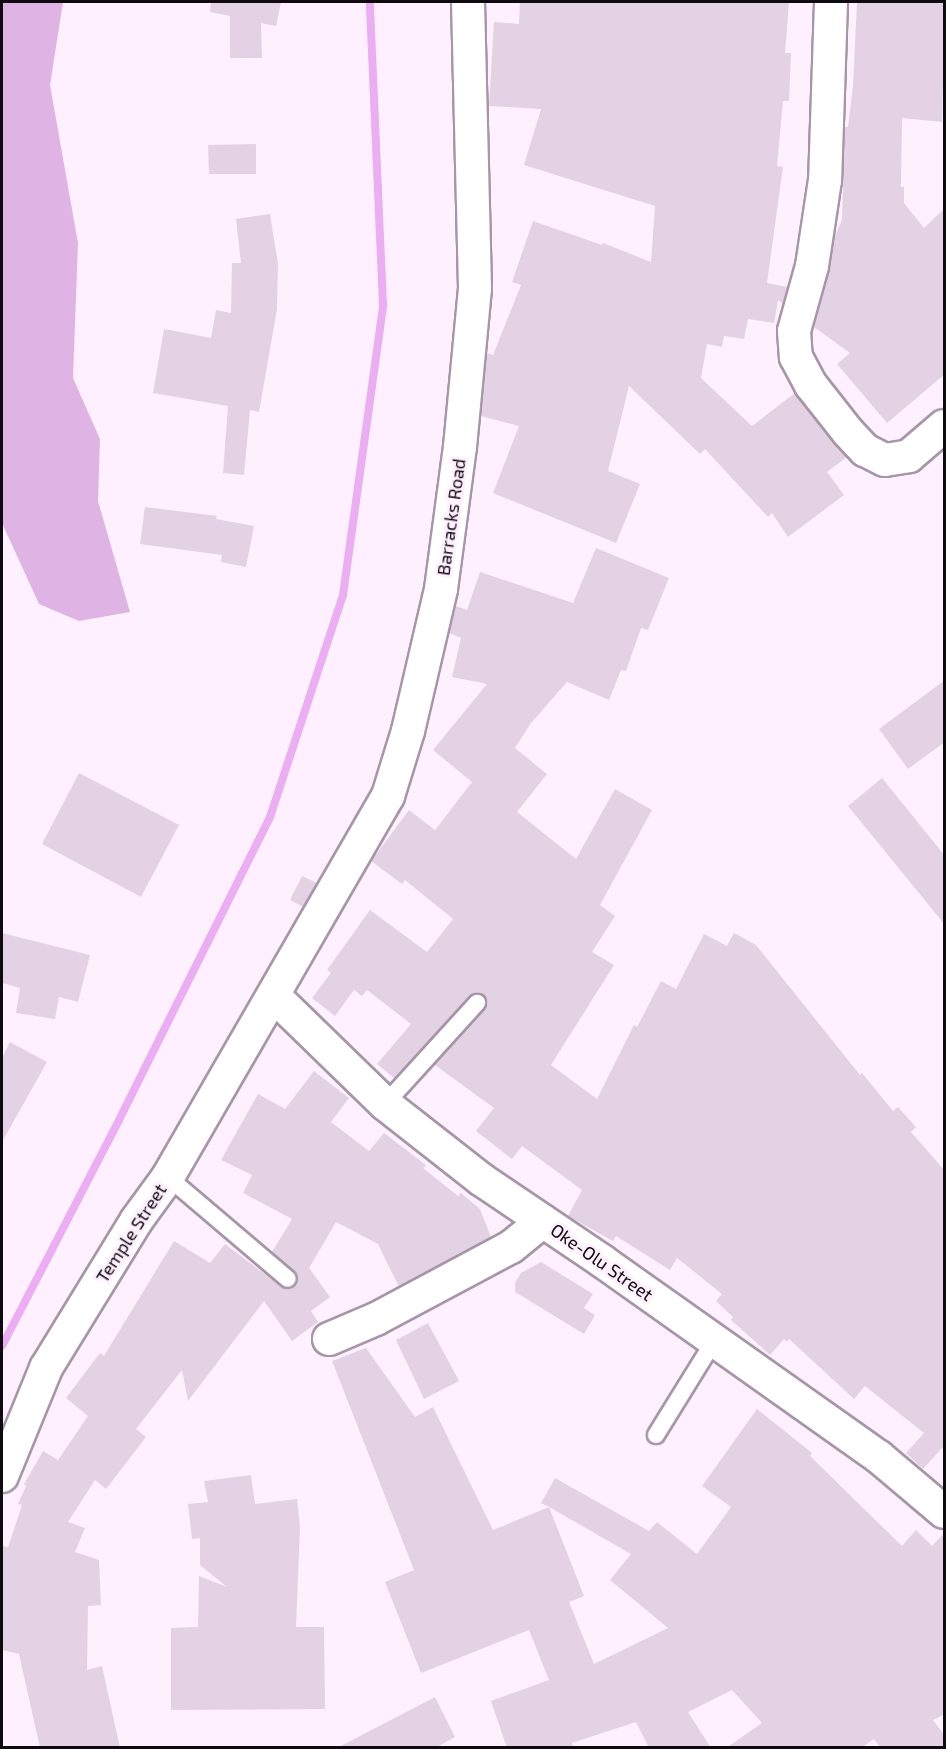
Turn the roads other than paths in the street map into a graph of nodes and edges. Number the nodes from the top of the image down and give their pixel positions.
1 (468, 2) edge
2 (831, 2) edge
3 (945, 426) edge
4 (274, 996) junction
5 (477, 1003) dead end
6 (385, 1104) junction
7 (168, 1177) junction
8 (543, 1221) junction
9 (288, 1279) dead end
10 (329, 1338) dead end
11 (714, 1341) junction
12 (656, 1435) dead end
13 (2, 1476) edge
14 (945, 1512) edge

1 - 4 street, Barracks Road
2 - 3 street
4 - 6 street, Oke-Olu Street
4 - 7 street, Temple Street
5 - 6 lane
6 - 8 street, Oke-Olu Street
7 - 9 lane
7 - 13 street, Temple Street
8 - 10 street
8 - 11 street, Oke-Olu Street
11 - 12 lane
11 - 14 street, Oke-Olu Street

